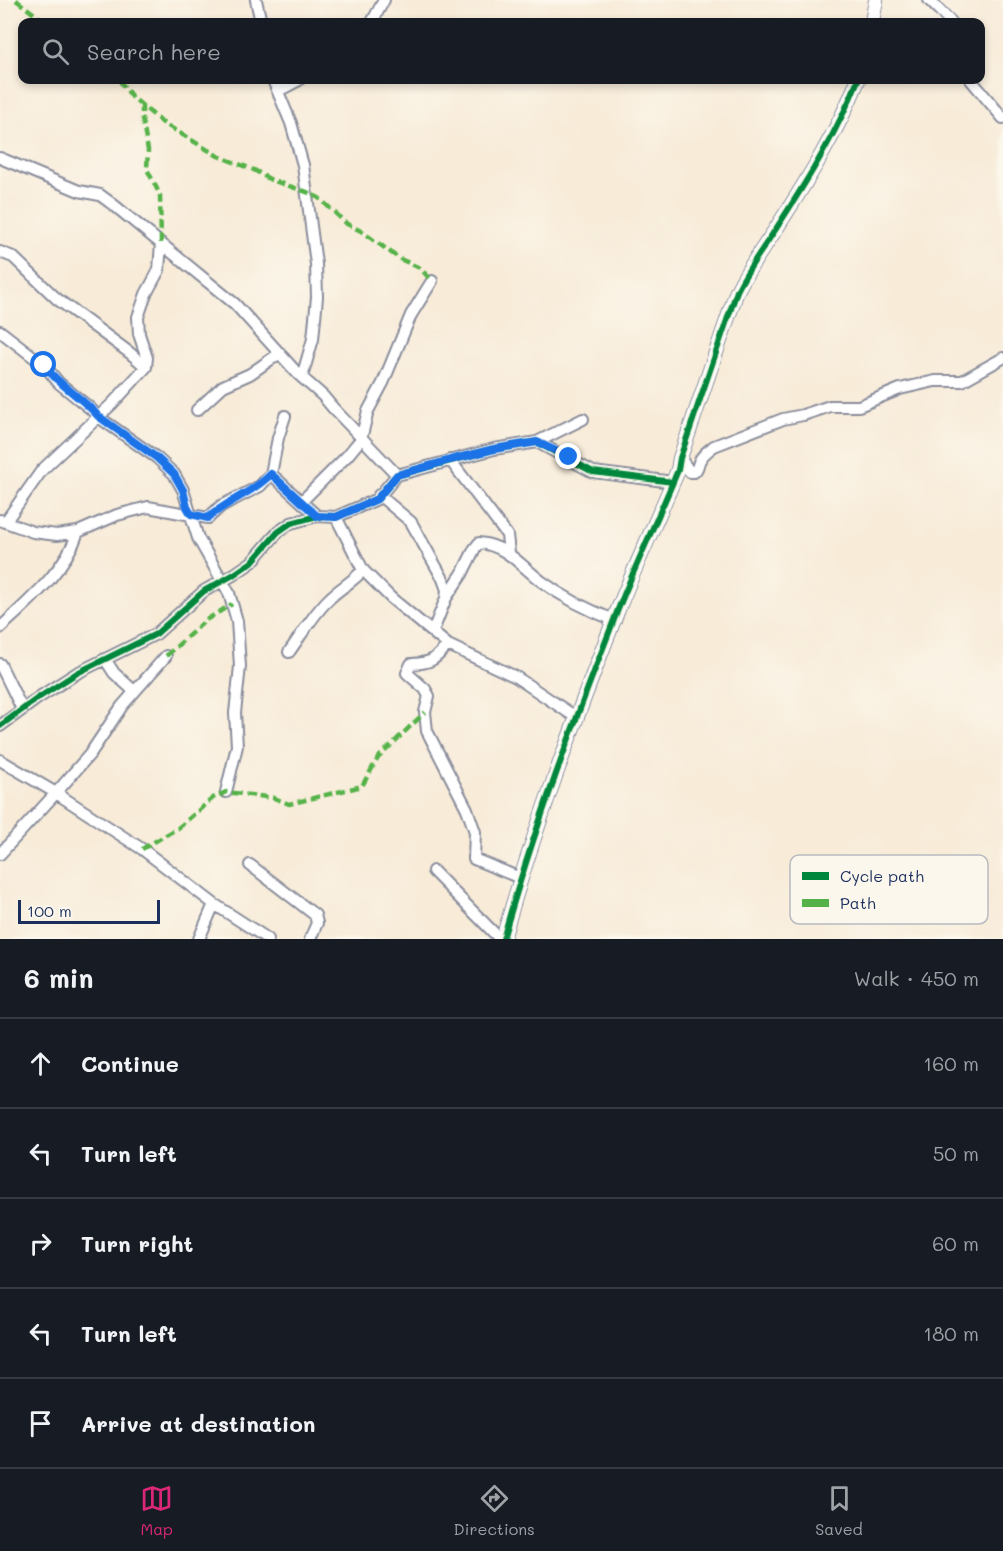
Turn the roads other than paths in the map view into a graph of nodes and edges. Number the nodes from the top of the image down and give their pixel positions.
1 (256, 0) edge
2 (384, 0) edge
3 (876, 0) edge
4 (929, 0) edge
5 (260, 18) edge
6 (374, 18) edge
7 (873, 18) edge
8 (947, 18) edge
9 (275, 84) edge
10 (291, 84) edge
11 (856, 84) edge
12 (974, 84) edge
13 (278, 91) junction
14 (1003, 118) edge
15 (0, 158) edge
16 (161, 243) junction
17 (0, 252) edge
18 (432, 281) dead end
19 (0, 331) edge
20 (280, 353) junction
21 (1003, 358) edge
22 (146, 367) junction
23 (302, 377) junction
24 (197, 410) dead end
25 (98, 416) junction
26 (285, 416) dead end
27 (583, 419) dead end
28 (361, 439) junction
29 (537, 442) junction
30 (680, 458) junction
31 (450, 460) junction
32 (271, 474) junction
33 (397, 475) junction
34 (673, 482) junction
35 (379, 495) junction
36 (302, 501) junction
37 (191, 514) junction
38 (317, 516) junction
39 (336, 517) junction
40 (3, 521) edge
41 (78, 532) junction
42 (509, 553) junction
43 (363, 570) junction
44 (224, 580) junction
45 (446, 598) junction
46 (614, 620) junction
47 (0, 628) edge
48 (433, 631) junction
49 (448, 645) junction
50 (289, 652) dead end
51 (166, 656) dead end
52 (105, 659) junction
53 (0, 664) edge
54 (134, 691) junction
55 (22, 709) junction
56 (577, 718) junction
57 (0, 726) edge
58 (0, 760) edge
59 (226, 792) dead end
60 (56, 793) junction
61 (0, 854) edge
62 (250, 865) dead end
63 (433, 871) dead end
64 (520, 878) junction
65 (214, 904) junction
66 (199, 939) edge
67 (268, 939) edge
68 (310, 939) edge
69 (501, 939) edge

1 - 5 street
2 - 6 street
3 - 7 street
4 - 8 street
9 - 13 street
10 - 13 street
11 - 30 street
12 - 14 street
13 - 23 street
15 - 16 street
16 - 20 street
16 - 22 street
17 - 22 street
18 - 28 street
19 - 25 street
20 - 23 street
20 - 24 street
21 - 30 street
22 - 25 street
23 - 28 street
25 - 37 street
25 - 40 street
26 - 32 street
27 - 29 street
28 - 33 street
28 - 36 street
29 - 31 street
29 - 34 street
30 - 34 street
31 - 33 street
31 - 42 street
32 - 36 street
32 - 37 street
33 - 35 street
34 - 46 street
35 - 39 street
35 - 45 street
36 - 38 street
37 - 41 street
37 - 44 street
38 - 39 street
38 - 44 street
39 - 43 street
40 - 41 street
41 - 47 street
42 - 45 street
42 - 46 street
43 - 48 street
43 - 50 street
44 - 52 street
44 - 59 street
45 - 48 street
46 - 56 street
48 - 49 street
49 - 56 street
49 - 64 street
51 - 54 street
52 - 54 street
52 - 55 street
53 - 55 street
54 - 60 street
55 - 57 street
56 - 64 street
58 - 60 street
60 - 61 street
60 - 65 street
62 - 68 street
63 - 69 street
64 - 69 street
65 - 66 street
65 - 67 street

